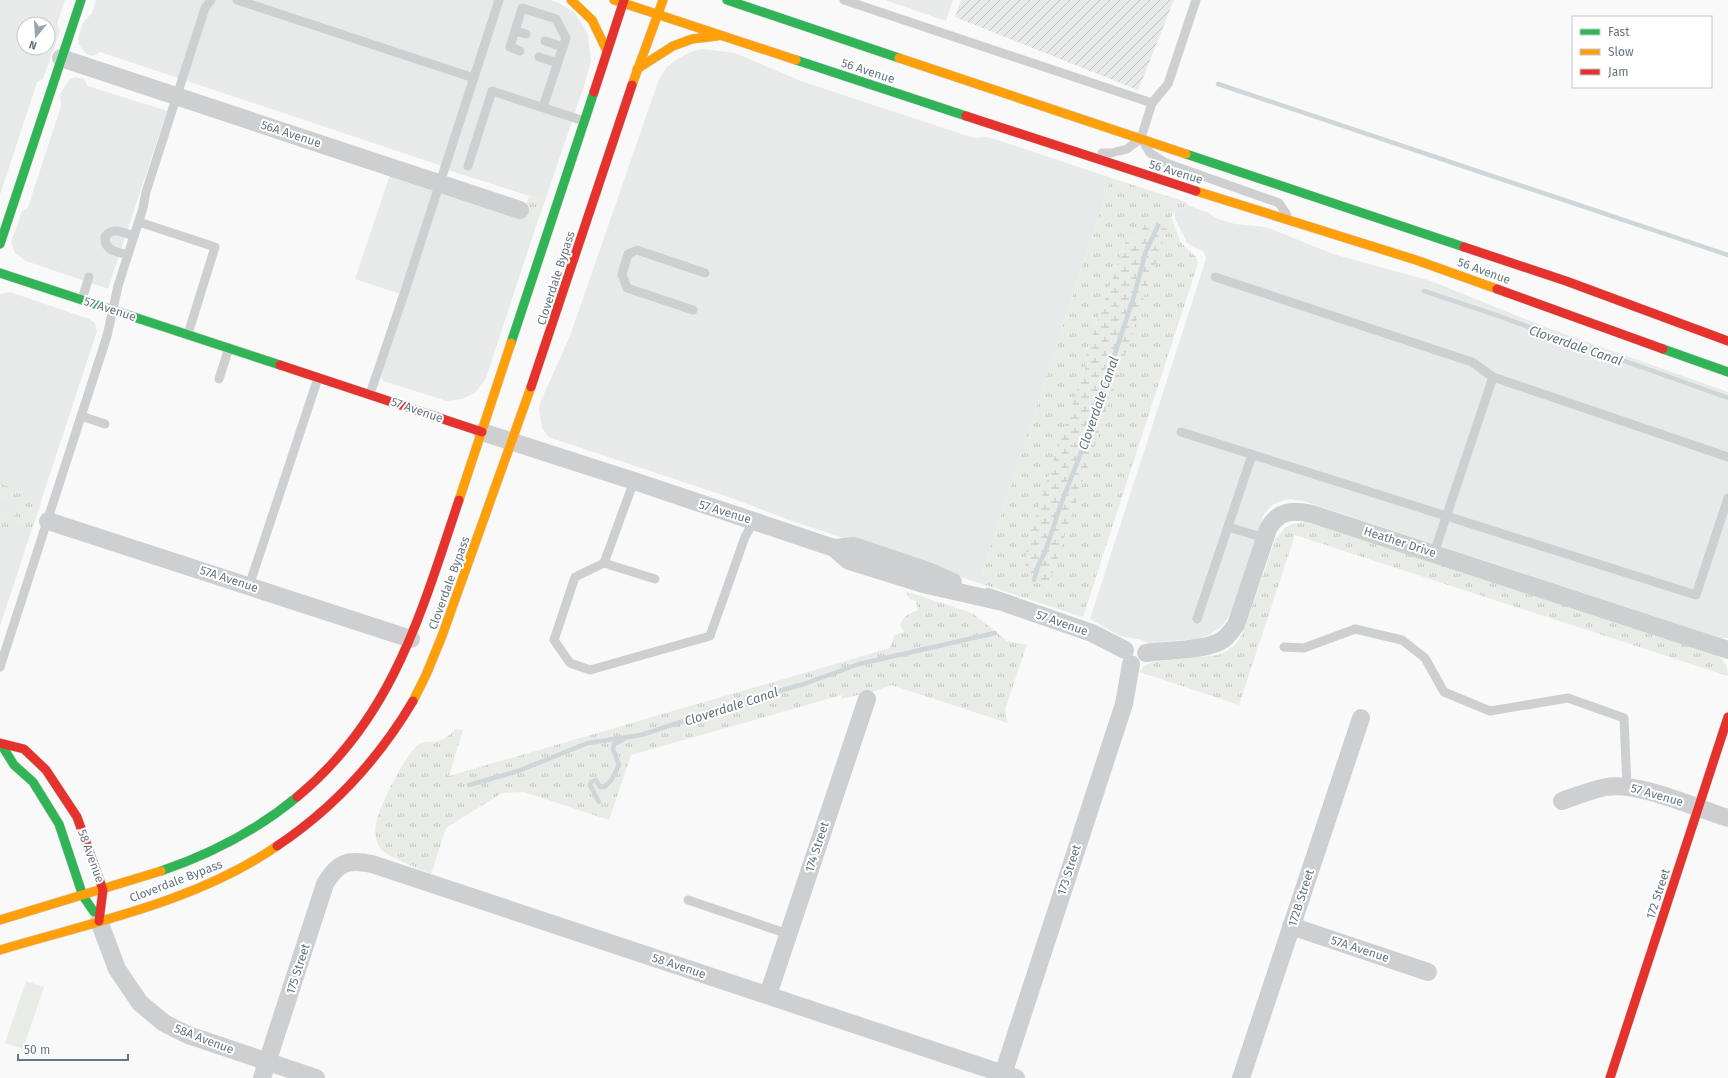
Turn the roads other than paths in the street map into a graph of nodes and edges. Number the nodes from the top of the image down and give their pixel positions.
1 (80, 0) edge
2 (211, 0) edge
3 (237, 0) edge
4 (499, 0) edge
5 (571, 0) edge
6 (614, 0) edge
7 (663, 0) edge
8 (727, 0) edge
9 (844, 0) edge
10 (1196, 0) edge
11 (624, 1) edge
12 (736, 2) edge
13 (266, 4) edge
14 (523, 4) edge
15 (868, 4) edge
16 (658, 14) junction
17 (516, 31) junction
18 (526, 34) dead end
19 (720, 35) junction
20 (545, 41) dead end
21 (563, 47) junction
22 (520, 51) dead end
23 (607, 51) junction
24 (539, 57) dead end
25 (62, 58) junction
26 (558, 63) junction
27 (637, 69) junction
28 (474, 78) junction
29 (176, 97) junction
30 (1152, 103) junction
31 (543, 107) junction
32 (584, 120) junction
33 (1142, 138) junction
34 (1080, 154) junction
35 (468, 166) dead end
36 (440, 184) junction
37 (134, 205) dead end
38 (143, 208) junction
39 (520, 210) dead end
40 (1290, 220) junction
41 (139, 222) junction
42 (134, 236) junction
43 (0, 244) edge
44 (128, 255) junction
45 (0, 272) edge
46 (705, 273) dead end
47 (89, 277) dead end
48 (1215, 277) dead end
49 (82, 299) junction
50 (112, 310) junction
51 (693, 310) dead end
52 (188, 334) junction
53 (1728, 342) edge
54 (229, 348) junction
55 (1728, 372) edge
56 (1493, 377) junction
57 (219, 378) dead end
58 (318, 378) junction
59 (370, 394) junction
60 (81, 416) junction
61 (105, 424) dead end
62 (482, 432) junction
63 (1181, 432) dead end
64 (512, 442) junction
65 (1252, 455) junction
66 (1728, 457) edge
67 (634, 481) junction
68 (1728, 498) edge
69 (1446, 517) junction
70 (48, 521) junction
71 (754, 521) junction
72 (1228, 527) junction
73 (1265, 538) junction
74 (1434, 553) junction
75 (604, 563) junction
76 (655, 579) dead end
77 (249, 586) junction
78 (1197, 619) dead end
79 (411, 639) junction
80 (1284, 647) dead end
81 (1728, 650) edge
82 (1128, 657) junction
83 (0, 666) edge
84 (867, 698) dead end
85 (1728, 716) edge
86 (1361, 718) dead end
87 (1, 744) edge
88 (1627, 786) junction
89 (1562, 801) dead end
90 (1698, 808) junction
91 (1728, 818) edge
92 (342, 864) joint
93 (103, 890) junction
94 (83, 896) junction
95 (688, 900) dead end
96 (0, 920) edge
97 (99, 921) junction
98 (1291, 926) junction
99 (788, 934) junction
100 (0, 950) edge
101 (1428, 972) dead end
102 (768, 996) junction
103 (265, 1070) edge
104 (1009, 1076) edge
105 (316, 1078) edge
106 (1241, 1078) edge
107 (1610, 1078) edge

1 - 25 main road
2 - 29 lane
3 - 13 lane
4 - 28 lane
5 - 23 main road
6 - 11 main road, 56 Avenue
7 - 16 main road, Cloverdale Bypass
8 - 12 main road, 56 Avenue
9 - 15 lane
10 - 30 lane
11 - 16 main road, 56 Avenue
11 - 23 main road, Cloverdale Bypass
12 - 33 main road, 56 Avenue
13 - 28 lane
14 - 17 lane
14 - 21 lane
15 - 30 lane
16 - 19 main road, 56 Avenue
16 - 27 main road, Cloverdale Bypass
17 - 18 lane
17 - 22 lane
19 - 27 main road
19 - 34 main road, 56 Avenue
20 - 21 lane
21 - 26 lane
23 - 32 main road, Cloverdale Bypass
24 - 26 lane
25 - 29 street, 56A Avenue
25 - 43 main road
26 - 31 lane
27 - 64 main road, Cloverdale Bypass
28 - 36 lane
29 - 36 street, 56A Avenue
29 - 38 lane
30 - 33 lane
31 - 32 lane
31 - 35 lane
32 - 62 main road, Cloverdale Bypass
33 - 34 lane
33 - 40 lane
33 - 53 main road, 56 Avenue
34 - 40 main road, 56 Avenue
36 - 39 street, 56A Avenue
36 - 59 lane
37 - 38 lane
38 - 41 lane
40 - 55 main road, 56 Avenue
41 - 42 lane
41 - 52 lane
42 - 44 lane
42 - 44 lane
44 - 50 lane
45 - 49 main road, 57 Avenue
46 - 51 lane
47 - 49 lane
48 - 56 lane
49 - 50 main road, 57 Avenue
50 - 52 main road, 57 Avenue
50 - 60 lane
52 - 54 main road, 57 Avenue
54 - 57 lane
54 - 58 main road, 57 Avenue
56 - 66 lane
56 - 69 lane
58 - 59 main road, 57 Avenue
58 - 77 lane
59 - 62 main road, 57 Avenue
60 - 61 lane
60 - 70 lane
62 - 64 street, 57 Avenue
62 - 79 main road, Cloverdale Bypass
63 - 65 lane
64 - 67 street, 57 Avenue
64 - 97 main road, Cloverdale Bypass
65 - 69 lane
65 - 72 lane
67 - 71 street, 57 Avenue
67 - 75 lane
68 - 69 lane
69 - 74 lane
70 - 77 street, 57A Avenue
70 - 83 lane
71 - 75 lane
71 - 82 street, 57 Avenue
72 - 73 lane
72 - 78 lane
73 - 74 street, Heather Drive
73 - 82 street, Heather Drive
74 - 81 street, Heather Drive
75 - 76 lane
77 - 79 street, 57A Avenue
79 - 93 main road, Cloverdale Bypass
80 - 88 lane
82 - 104 street, 173 Street
84 - 99 street, 174 Street
85 - 90 main road, 172 Street
86 - 98 street, 172B Street
87 - 93 main road, 58 Avenue
87 - 94 main road, 58 Avenue
88 - 89 street, 57 Avenue
88 - 90 street, 57 Avenue
90 - 91 street, 57 Avenue
90 - 107 main road, 172 Street
92 - 102 street, 58 Avenue
92 - 103 street, 175 Street
93 - 94 main road, Cloverdale Bypass
93 - 97 main road, 58 Avenue
94 - 96 main road, Cloverdale Bypass
94 - 97 main road, 58 Avenue
95 - 99 lane
97 - 100 main road, Cloverdale Bypass
97 - 103 street, 58A Avenue
98 - 101 street, 57A Avenue
98 - 106 street, 172B Street
99 - 102 street, 174 Street
102 - 104 street, 58 Avenue
103 - 105 street, 58A Avenue

